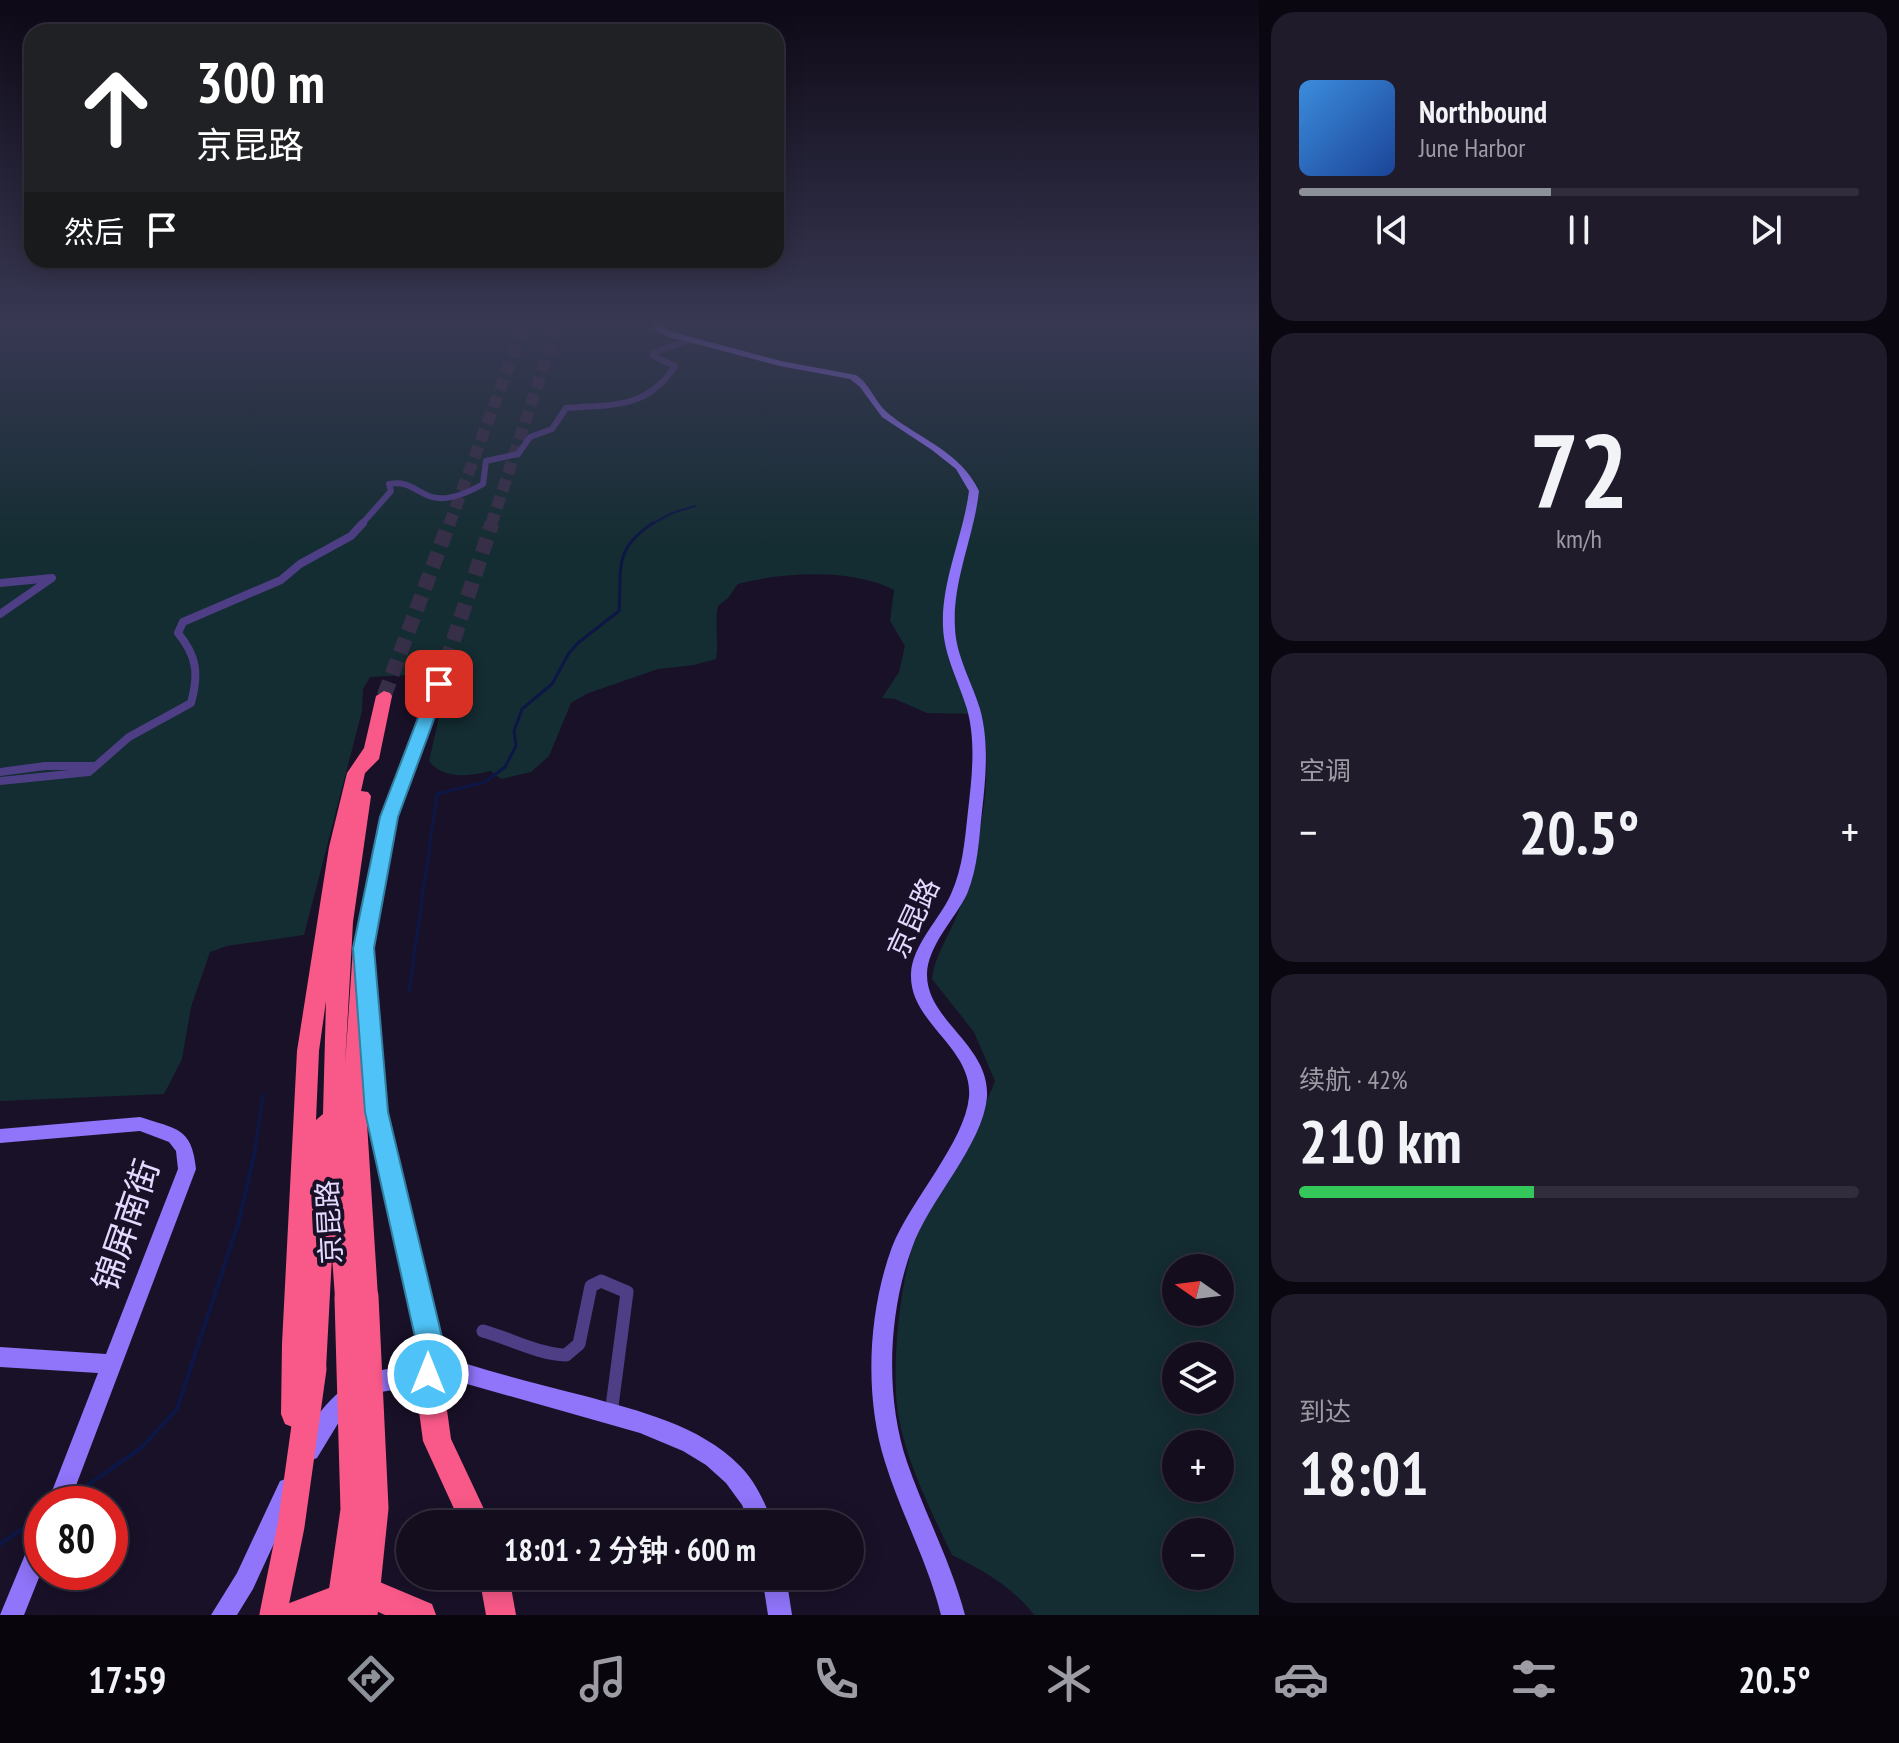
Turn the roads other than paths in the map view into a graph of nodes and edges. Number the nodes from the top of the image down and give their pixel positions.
1 (649, 395) edge
2 (870, 395) edge
3 (0, 583) edge
4 (0, 614) edge
5 (439, 684) tunnel mouth
6 (384, 696) tunnel mouth
7 (371, 750) junction
8 (94, 766) junction
9 (0, 772) edge
10 (0, 781) edge
11 (363, 948) junction
12 (334, 1051) junction
13 (0, 1136) edge
14 (357, 1297) junction
15 (483, 1331) dead end
16 (0, 1357) edge
17 (112, 1364) junction
18 (428, 1374) junction
19 (611, 1414) junction
20 (65, 1486) edge
21 (283, 1500) junction
22 (469, 1510) edge
23 (754, 1510) edge
24 (24, 1584) edge
25 (497, 1590) edge
26 (776, 1590) edge
27 (15, 1606) edge
28 (501, 1614) edge
29 (223, 1615) edge
30 (273, 1615) edge
31 (298, 1615) edge
32 (339, 1615) edge
33 (364, 1615) edge
34 (421, 1615) edge
35 (780, 1615) edge
36 (953, 1615) edge

1 - 8 street
2 - 36 main road, 京昆路
3 - 4 street
5 - 11 highway, 京昆路
6 - 7 highway, 京昆路
7 - 12 highway, 京昆路
7 - 21 highway
8 - 9 street
8 - 10 street
11 - 14 highway, 京昆路
11 - 18 highway
12 - 14 highway, 京昆路
12 - 30 highway, bridge
13 - 17 main road, 锦屏南街
14 - 32 highway, 京昆路, bridge
14 - 33 highway, 京昆路, bridge
15 - 19 street
16 - 17 main road
17 - 20 main road, 锦屏南街
18 - 19 main road
18 - 21 main road
18 - 22 highway
19 - 23 main road
21 - 29 main road
24 - 27 main road
25 - 28 highway
26 - 35 main road
31 - 34 highway

